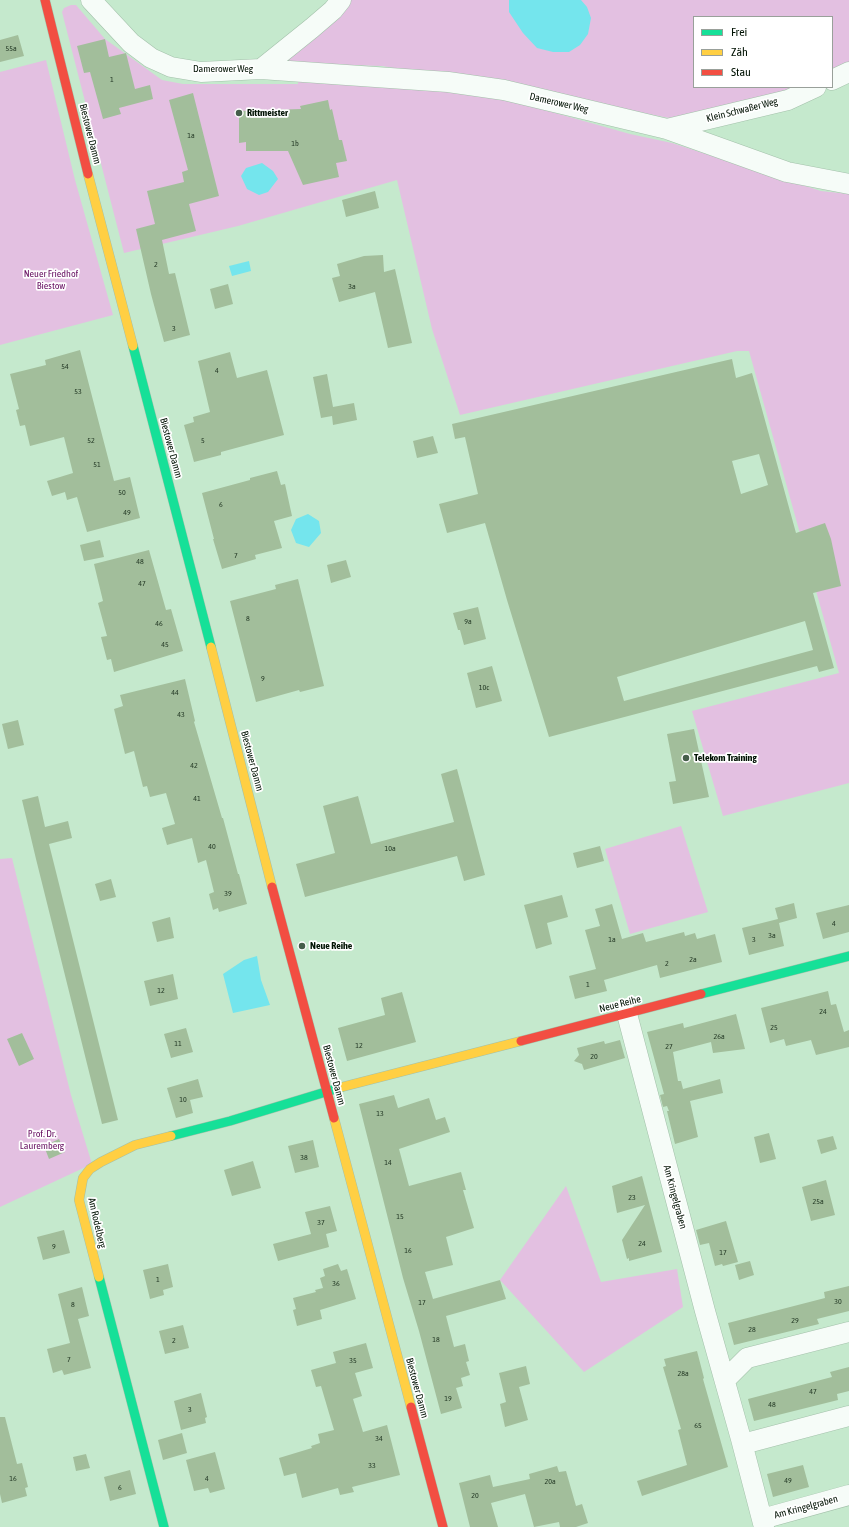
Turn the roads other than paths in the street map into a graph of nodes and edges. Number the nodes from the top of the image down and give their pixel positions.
1 (45, 0) edge
2 (91, 0) edge
3 (341, 0) edge
4 (261, 69) junction
5 (849, 72) edge
6 (833, 80) edge
7 (814, 88) edge
8 (667, 129) junction
9 (849, 184) edge
10 (849, 956) edge
11 (627, 1014) junction
12 (327, 1091) junction
13 (849, 1332) edge
14 (725, 1380) junction
15 (849, 1416) edge
16 (742, 1444) junction
17 (849, 1496) edge
18 (763, 1523) edge
19 (164, 1527) edge
20 (443, 1527) edge

1 - 12 street, Biestower Damm
2 - 4 street, Damerower Weg
3 - 4 street, Damerower Weg
4 - 8 street, Damerower Weg
5 - 6 street
7 - 8 street, Klein Schwaßer Weg
8 - 9 street, Damerower Weg
10 - 11 street, Neue Reihe
11 - 12 street, Neue Reihe
11 - 14 street, Am Kringelgraben
12 - 19 street, Am Rodelberg
12 - 20 street, Biestower Damm
13 - 14 street
14 - 16 street, Am Kringelgraben
15 - 16 street
16 - 18 street, Am Kringelgraben
17 - 18 street, Am Kringelgraben

